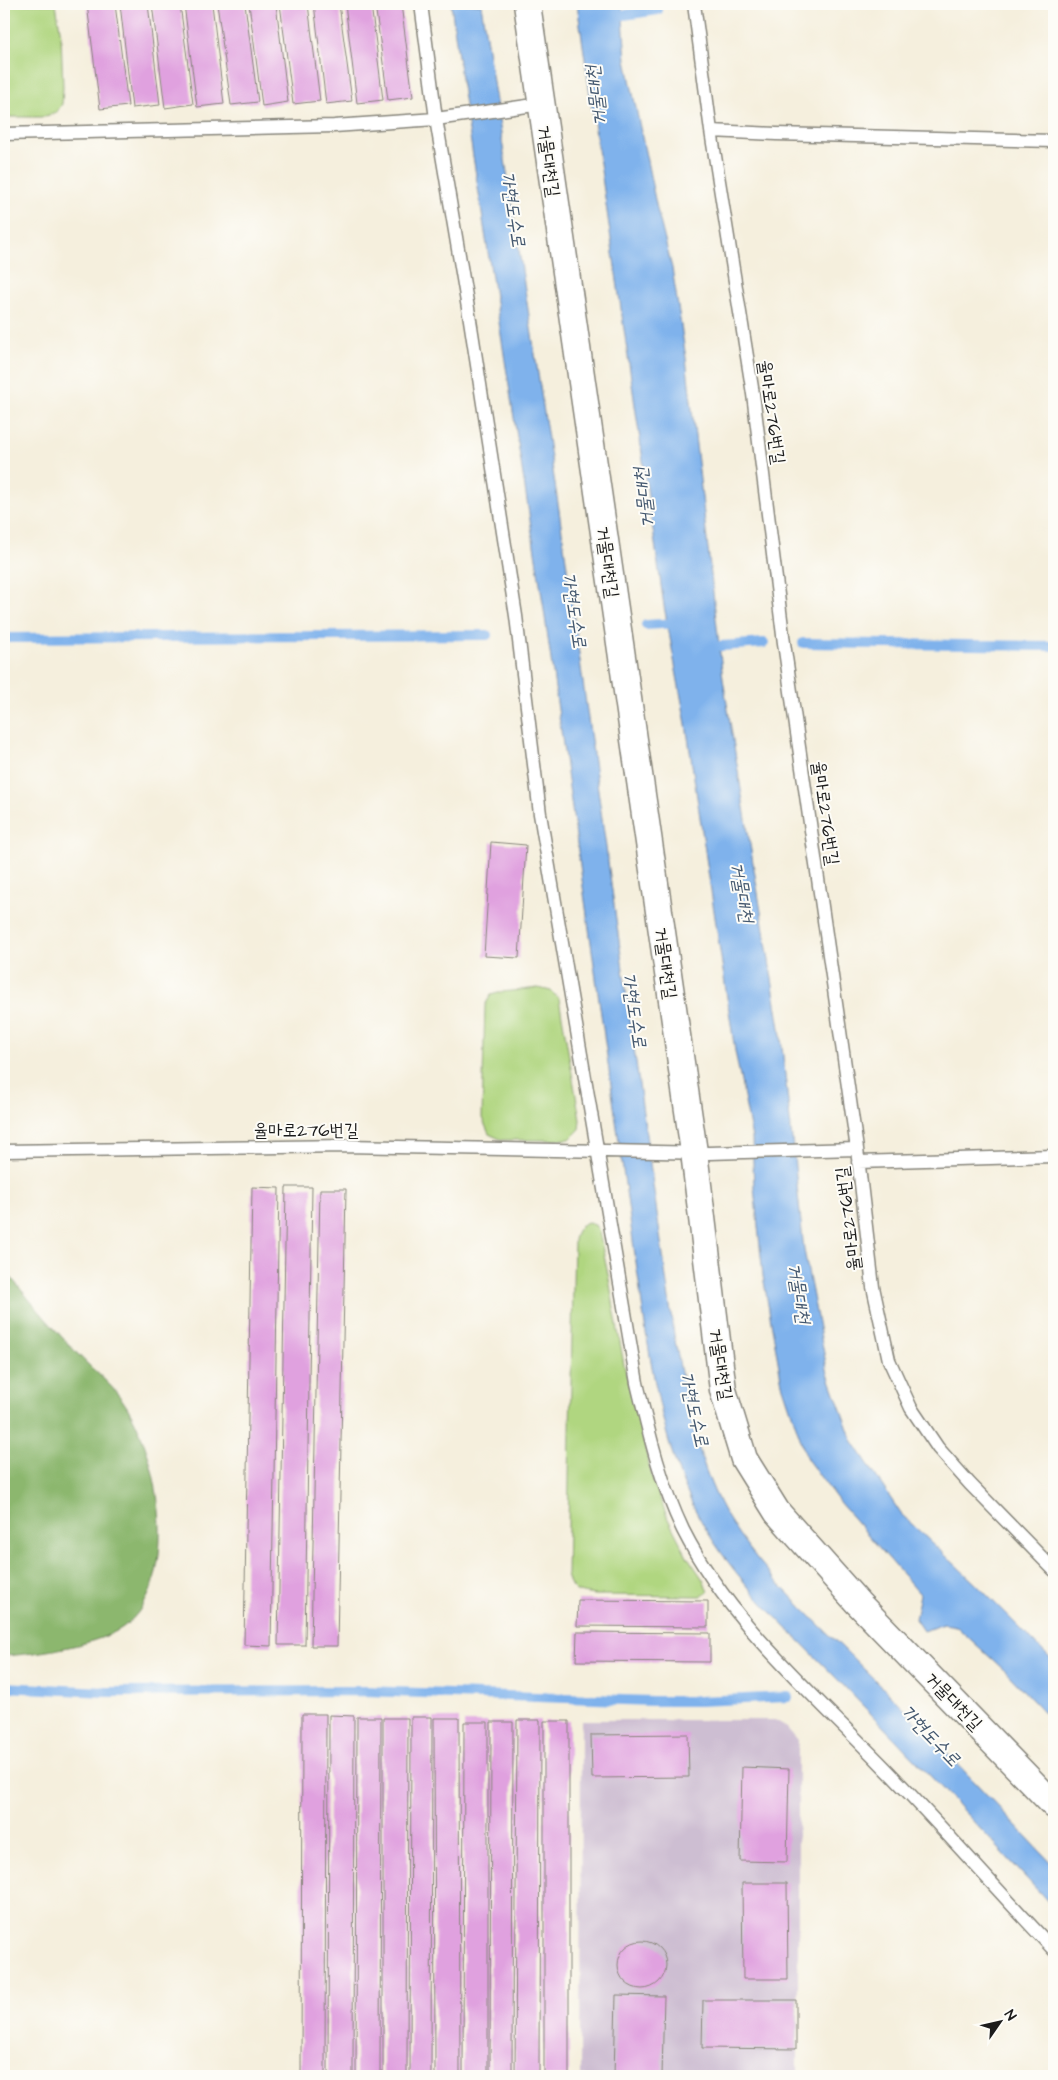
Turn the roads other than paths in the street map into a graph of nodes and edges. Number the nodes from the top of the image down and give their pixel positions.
1 (421, 4) edge
2 (527, 4) edge
3 (694, 4) edge
4 (541, 104) junction
5 (436, 119) junction
6 (711, 131) junction
7 (4, 134) edge
8 (1054, 141) edge
9 (851, 1149) junction
10 (4, 1151) edge
11 (603, 1152) junction
12 (694, 1152) junction
13 (1054, 1156) edge
14 (858, 1162) junction
15 (1054, 1570) edge
16 (1054, 1804) edge
17 (1054, 1950) edge

1 - 5 lane
2 - 4 street, 거물대천길
3 - 6 lane, 율마로276번길
4 - 5 lane
4 - 12 street, 거물대천길
5 - 7 lane
5 - 11 lane
6 - 8 lane
6 - 9 lane, 율마로276번길
9 - 12 lane, 율마로276번길
9 - 14 lane, 율마로276번길
10 - 11 lane, 율마로276번길
11 - 12 lane, 율마로276번길
11 - 17 lane
12 - 16 street, 거물대천길
13 - 14 lane
14 - 15 lane, 율마로276번길

